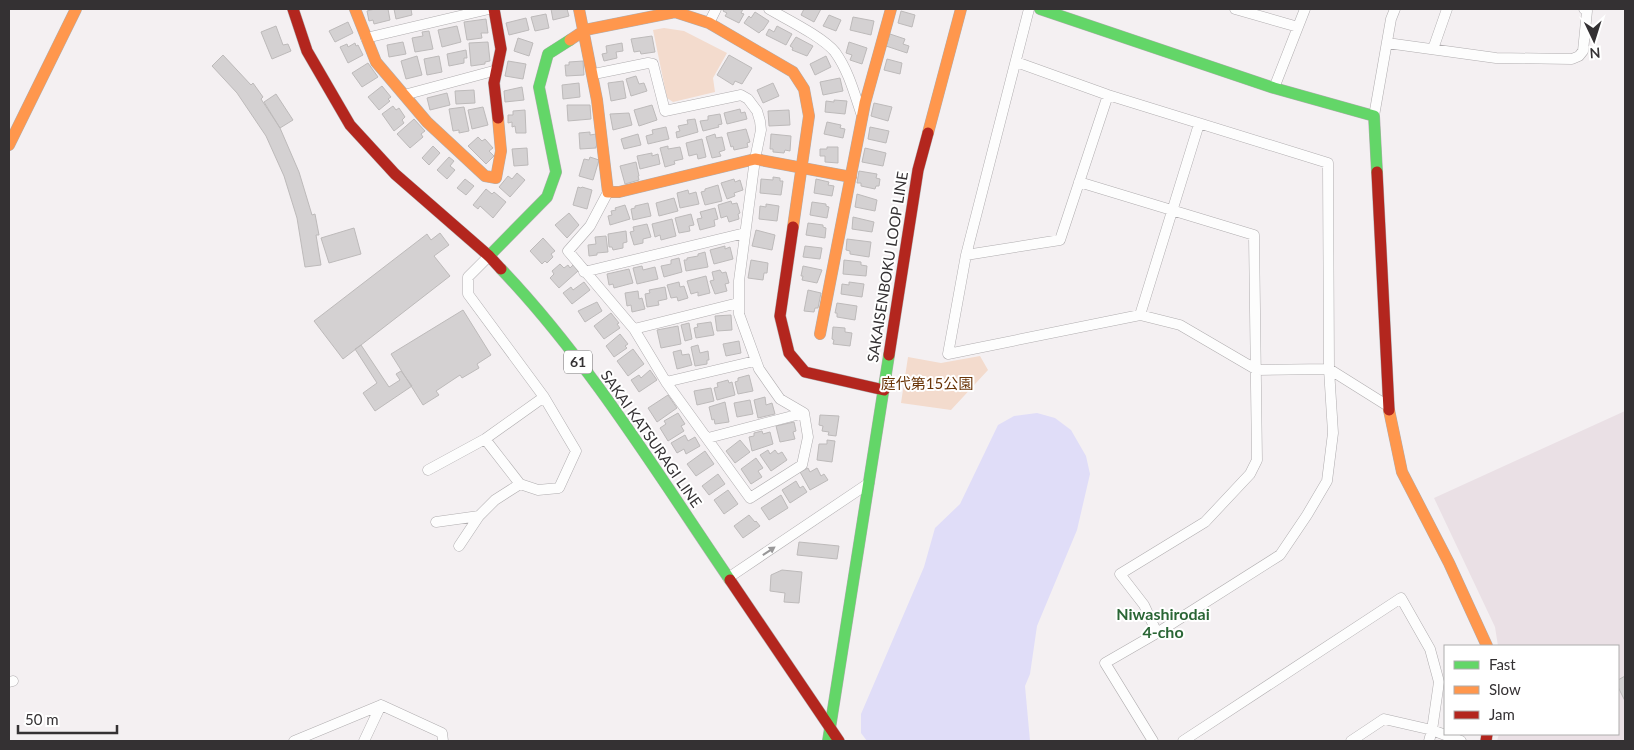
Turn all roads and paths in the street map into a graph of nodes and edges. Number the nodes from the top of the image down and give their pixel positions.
1 (76, 9) edge
2 (292, 9) edge
3 (355, 9) edge
4 (489, 9) edge
5 (494, 9) edge
6 (580, 9) edge
7 (716, 9) edge
8 (769, 9) edge
9 (889, 9) edge
10 (961, 9) edge
11 (1029, 9) edge
12 (1040, 9) edge
13 (1235, 9) edge
14 (1305, 9) edge
15 (1395, 9) edge
16 (1447, 9) edge
17 (1584, 9) edge
18 (709, 23) junction
19 (1298, 27) junction
20 (585, 30) junction
21 (366, 38) junction
22 (1387, 43) junction
23 (1433, 49) junction
24 (1016, 62) junction
25 (497, 70) junction
26 (594, 74) junction
27 (1274, 88) junction
28 (404, 95) junction
29 (1108, 95) junction
30 (862, 116) junction
31 (1374, 116) junction
32 (1199, 124) junction
33 (9, 145) edge
34 (755, 159) junction
35 (802, 169) junction
36 (851, 177) junction
37 (1078, 182) junction
38 (608, 192) junction
39 (1173, 212) junction
40 (745, 233) junction
41 (966, 255) junction
42 (489, 256) junction
43 (584, 272) junction
44 (738, 303) junction
45 (1140, 315) junction
46 (634, 329) junction
47 (820, 334) dead end
48 (755, 361) junction
49 (1328, 369) junction
50 (1257, 370) junction
51 (666, 382) junction
52 (884, 390) junction
53 (544, 397) junction
54 (1388, 406) junction
55 (804, 413) junction
56 (708, 438) junction
57 (486, 439) junction
58 (428, 470) dead end
59 (520, 484) junction
60 (869, 484) junction
61 (479, 516) junction
62 (436, 522) dead end
63 (459, 546) dead end
64 (728, 578) junction
65 (1157, 633) junction
66 (1487, 645) edge
67 (382, 705) junction
68 (830, 727) junction
69 (1432, 730) junction
70 (1444, 735) edge
71 (1445, 735) edge
72 (294, 741) edge
73 (364, 741) edge
74 (443, 741) edge
75 (828, 741) edge
76 (839, 741) edge
77 (1153, 741) edge
78 (1183, 741) edge
79 (1351, 741) edge
80 (1428, 741) edge
81 (1461, 741) edge

1 - 33 street
2 - 42 street, SAKAI KATSURAGI LINE / 61
3 - 21 street
4 - 21 street
5 - 25 street
6 - 20 street
7 - 18 street
8 - 30 street
9 - 30 street
10 - 52 street, SAKAISENBOKU LOOP LINE
11 - 24 street
12 - 27 street
13 - 19 street
14 - 19 street
15 - 22 street
16 - 23 street
17 - 23 street
18 - 20 street
18 - 35 street
19 - 27 street
20 - 26 street
20 - 42 street
21 - 28 street
22 - 23 street
22 - 31 street
24 - 29 street
24 - 41 street
25 - 28 street
25 - 28 street
26 - 34 street
26 - 38 street
27 - 31 street
29 - 32 street
29 - 37 street
30 - 36 street
31 - 54 street
32 - 39 street
32 - 49 street
34 - 35 street
34 - 38 street
34 - 40 street
35 - 36 street
35 - 52 street
36 - 47 street
37 - 39 street
37 - 41 street
38 - 43 street
39 - 45 street
39 - 50 street
40 - 43 street
40 - 44 street
41 - 45 street
42 - 53 street
42 - 64 street, SAKAI KATSURAGI LINE / 61
43 - 46 street
44 - 46 street
44 - 48 street
45 - 50 street
46 - 51 street
48 - 51 street
48 - 55 street
49 - 50 street
49 - 54 street
49 - 65 street
50 - 65 street
51 - 56 street
52 - 60 street, SAKAISENBOKU LOOP LINE
53 - 57 street
53 - 59 street
54 - 66 street
55 - 56 street
55 - 56 street
57 - 58 street
57 - 59 street
59 - 61 street
64 -> 60 street
60 - 68 street, SAKAISENBOKU LOOP LINE
61 - 62 street
61 - 63 street
64 - 68 street, SAKAI KATSURAGI LINE / 61
65 - 77 street
67 - 72 street
67 - 73 street
67 - 74 street
68 - 75 street, SAKAISENBOKU LOOP LINE
68 - 76 street, SAKAI KATSURAGI LINE / 61
69 - 70 street
69 - 78 street
69 - 79 street
69 - 80 street
71 - 81 street

